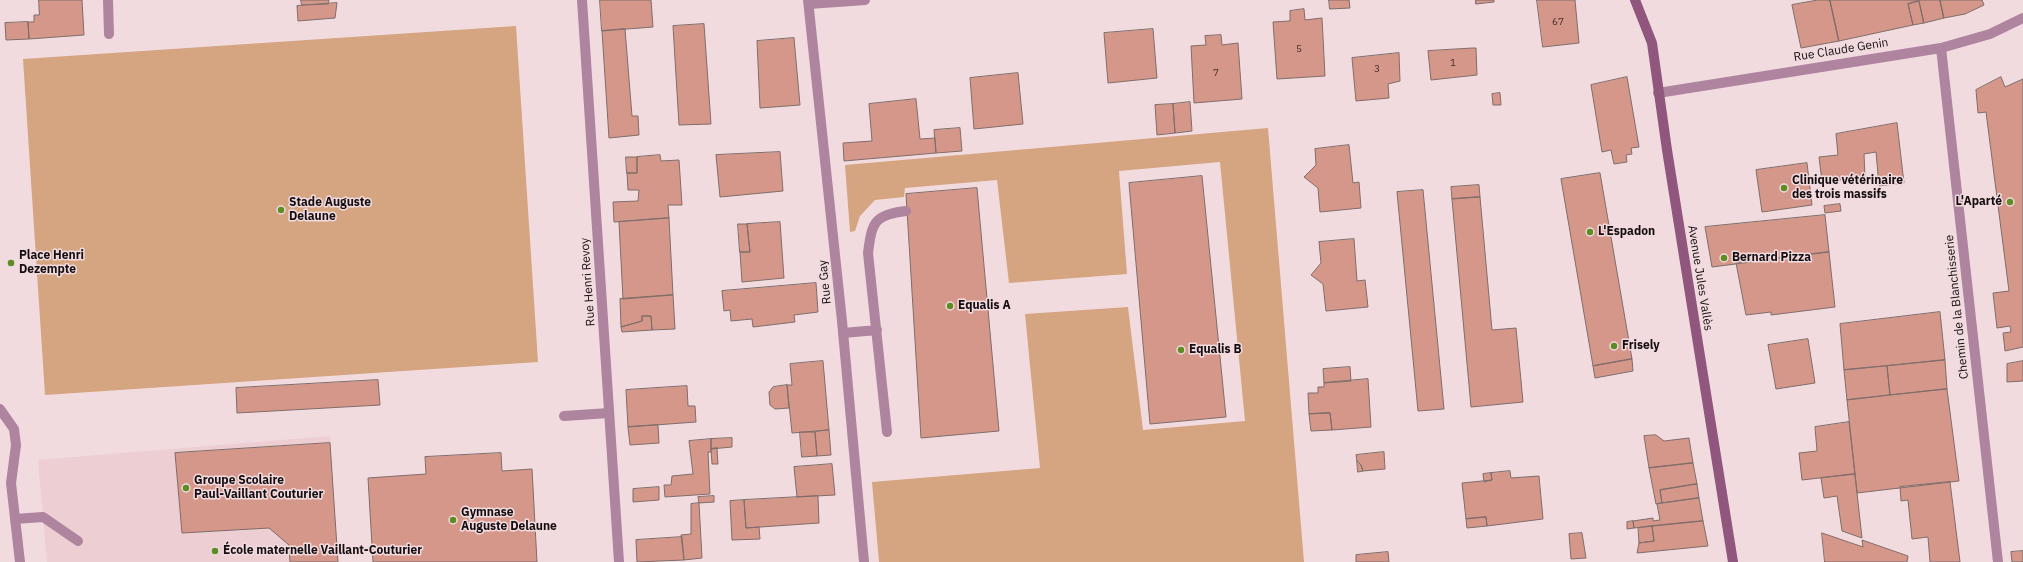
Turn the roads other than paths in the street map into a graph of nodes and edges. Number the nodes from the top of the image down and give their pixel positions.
1 (108, 0) edge
2 (582, 0) edge
3 (865, 0) edge
4 (1635, 0) edge
5 (809, 2) edge
6 (2023, 18) edge
7 (109, 34) dead end
8 (1941, 48) junction
9 (1658, 93) junction
10 (906, 211) dead end
11 (877, 330) junction
12 (843, 333) junction
13 (0, 409) edge
14 (609, 412) junction
15 (564, 416) dead end
16 (887, 432) dead end
17 (15, 519) junction
18 (78, 541) dead end
19 (20, 562) edge
20 (619, 562) edge
21 (864, 562) edge
22 (1733, 562) edge
23 (1998, 562) edge

1 - 7 street
2 - 14 street, Rue Henri Revoy
3 - 5 street
4 - 9 street, Avenue Jules Vallès
5 - 12 street, Rue Gay
6 - 8 street, Rue Claude Genin
8 - 9 street, Rue Claude Genin
8 - 23 street, Chemin de la Blanchisserie
9 - 22 street, Avenue Jules Vallès
10 - 11 street
11 - 12 street
11 - 16 street
12 - 21 street, Rue Gay
13 - 17 street
14 - 15 street
14 - 20 street, Rue Henri Revoy
17 - 18 street
17 - 19 street

